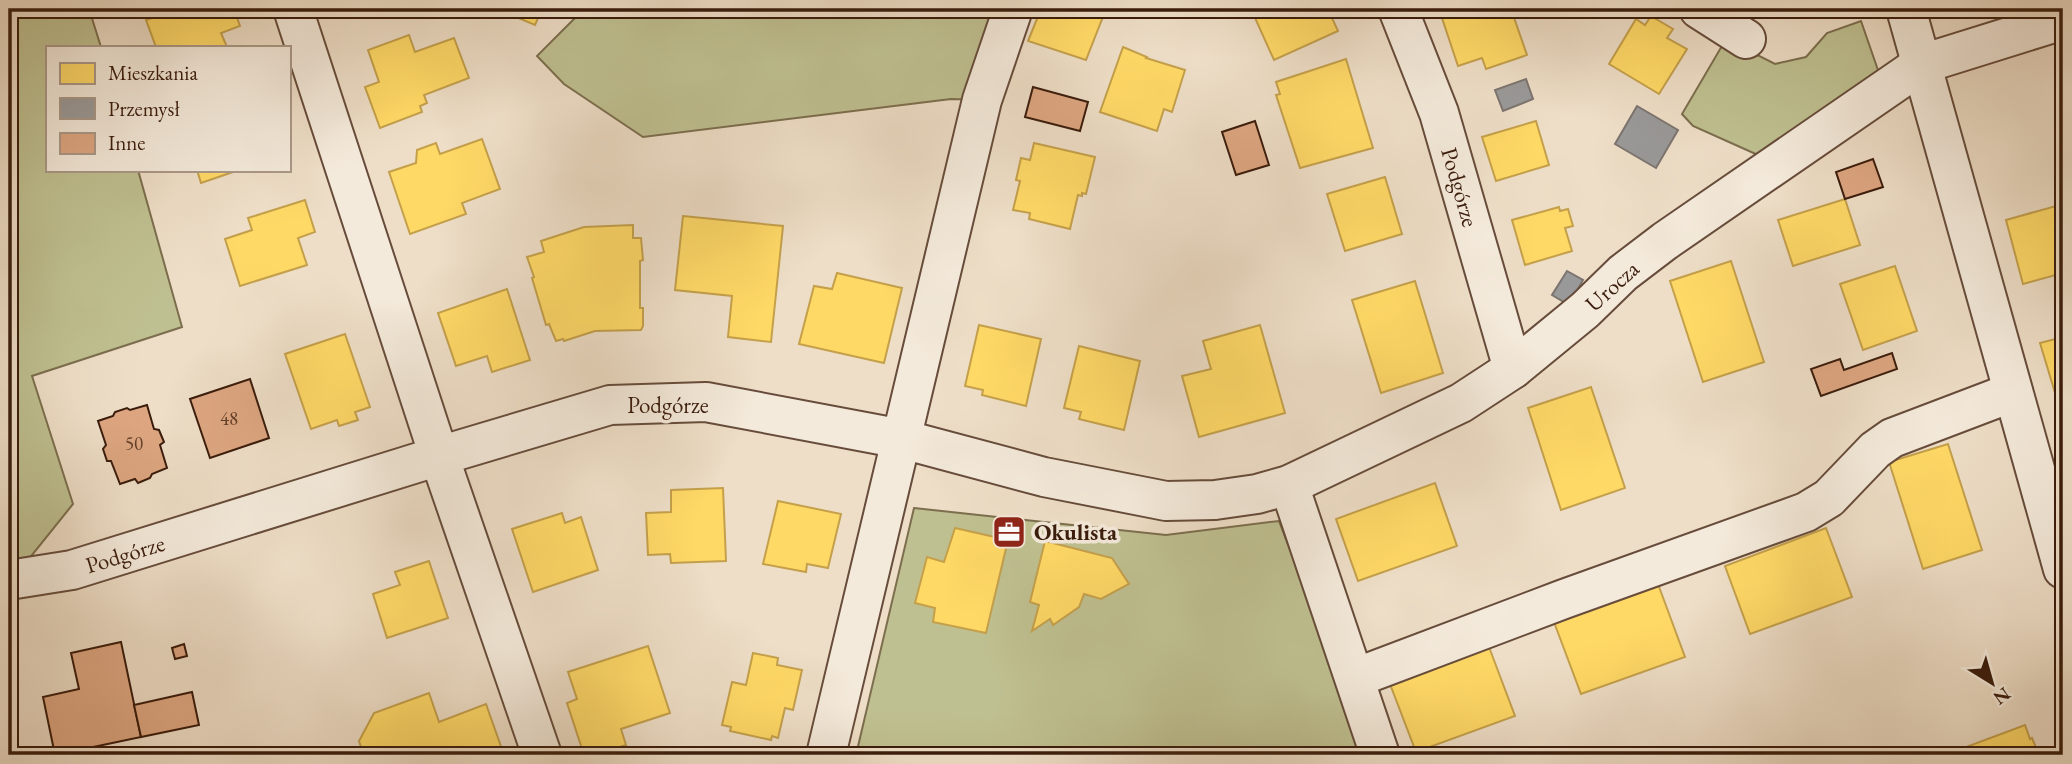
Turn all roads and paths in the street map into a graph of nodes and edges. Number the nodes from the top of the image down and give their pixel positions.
1 (293, 9) edge
2 (1013, 9) edge
3 (1398, 9) edge
4 (1699, 9) edge
5 (1906, 9) edge
6 (2063, 20) edge
7 (1746, 39) dead end
8 (1922, 64) junction
9 (1513, 369) junction
10 (2013, 392) junction
11 (902, 439) junction
12 (439, 456) junction
13 (1289, 485) junction
14 (2063, 569) edge
15 (9, 580) edge
16 (1355, 678) junction
17 (542, 755) edge
18 (826, 755) edge
19 (1380, 755) edge

1 - 12 street
2 - 11 street
3 - 9 street, Podgórze
4 - 7 street
5 - 8 street
6 - 8 street, Urocza
8 - 9 street, Urocza
8 - 10 street
9 - 13 street, Urocza
10 - 14 street
10 - 16 street
11 - 12 street, Podgórze
11 - 13 street, Podgórze
11 - 18 street
12 - 15 street, Podgórze
12 - 17 street
13 - 16 street
16 - 19 street

